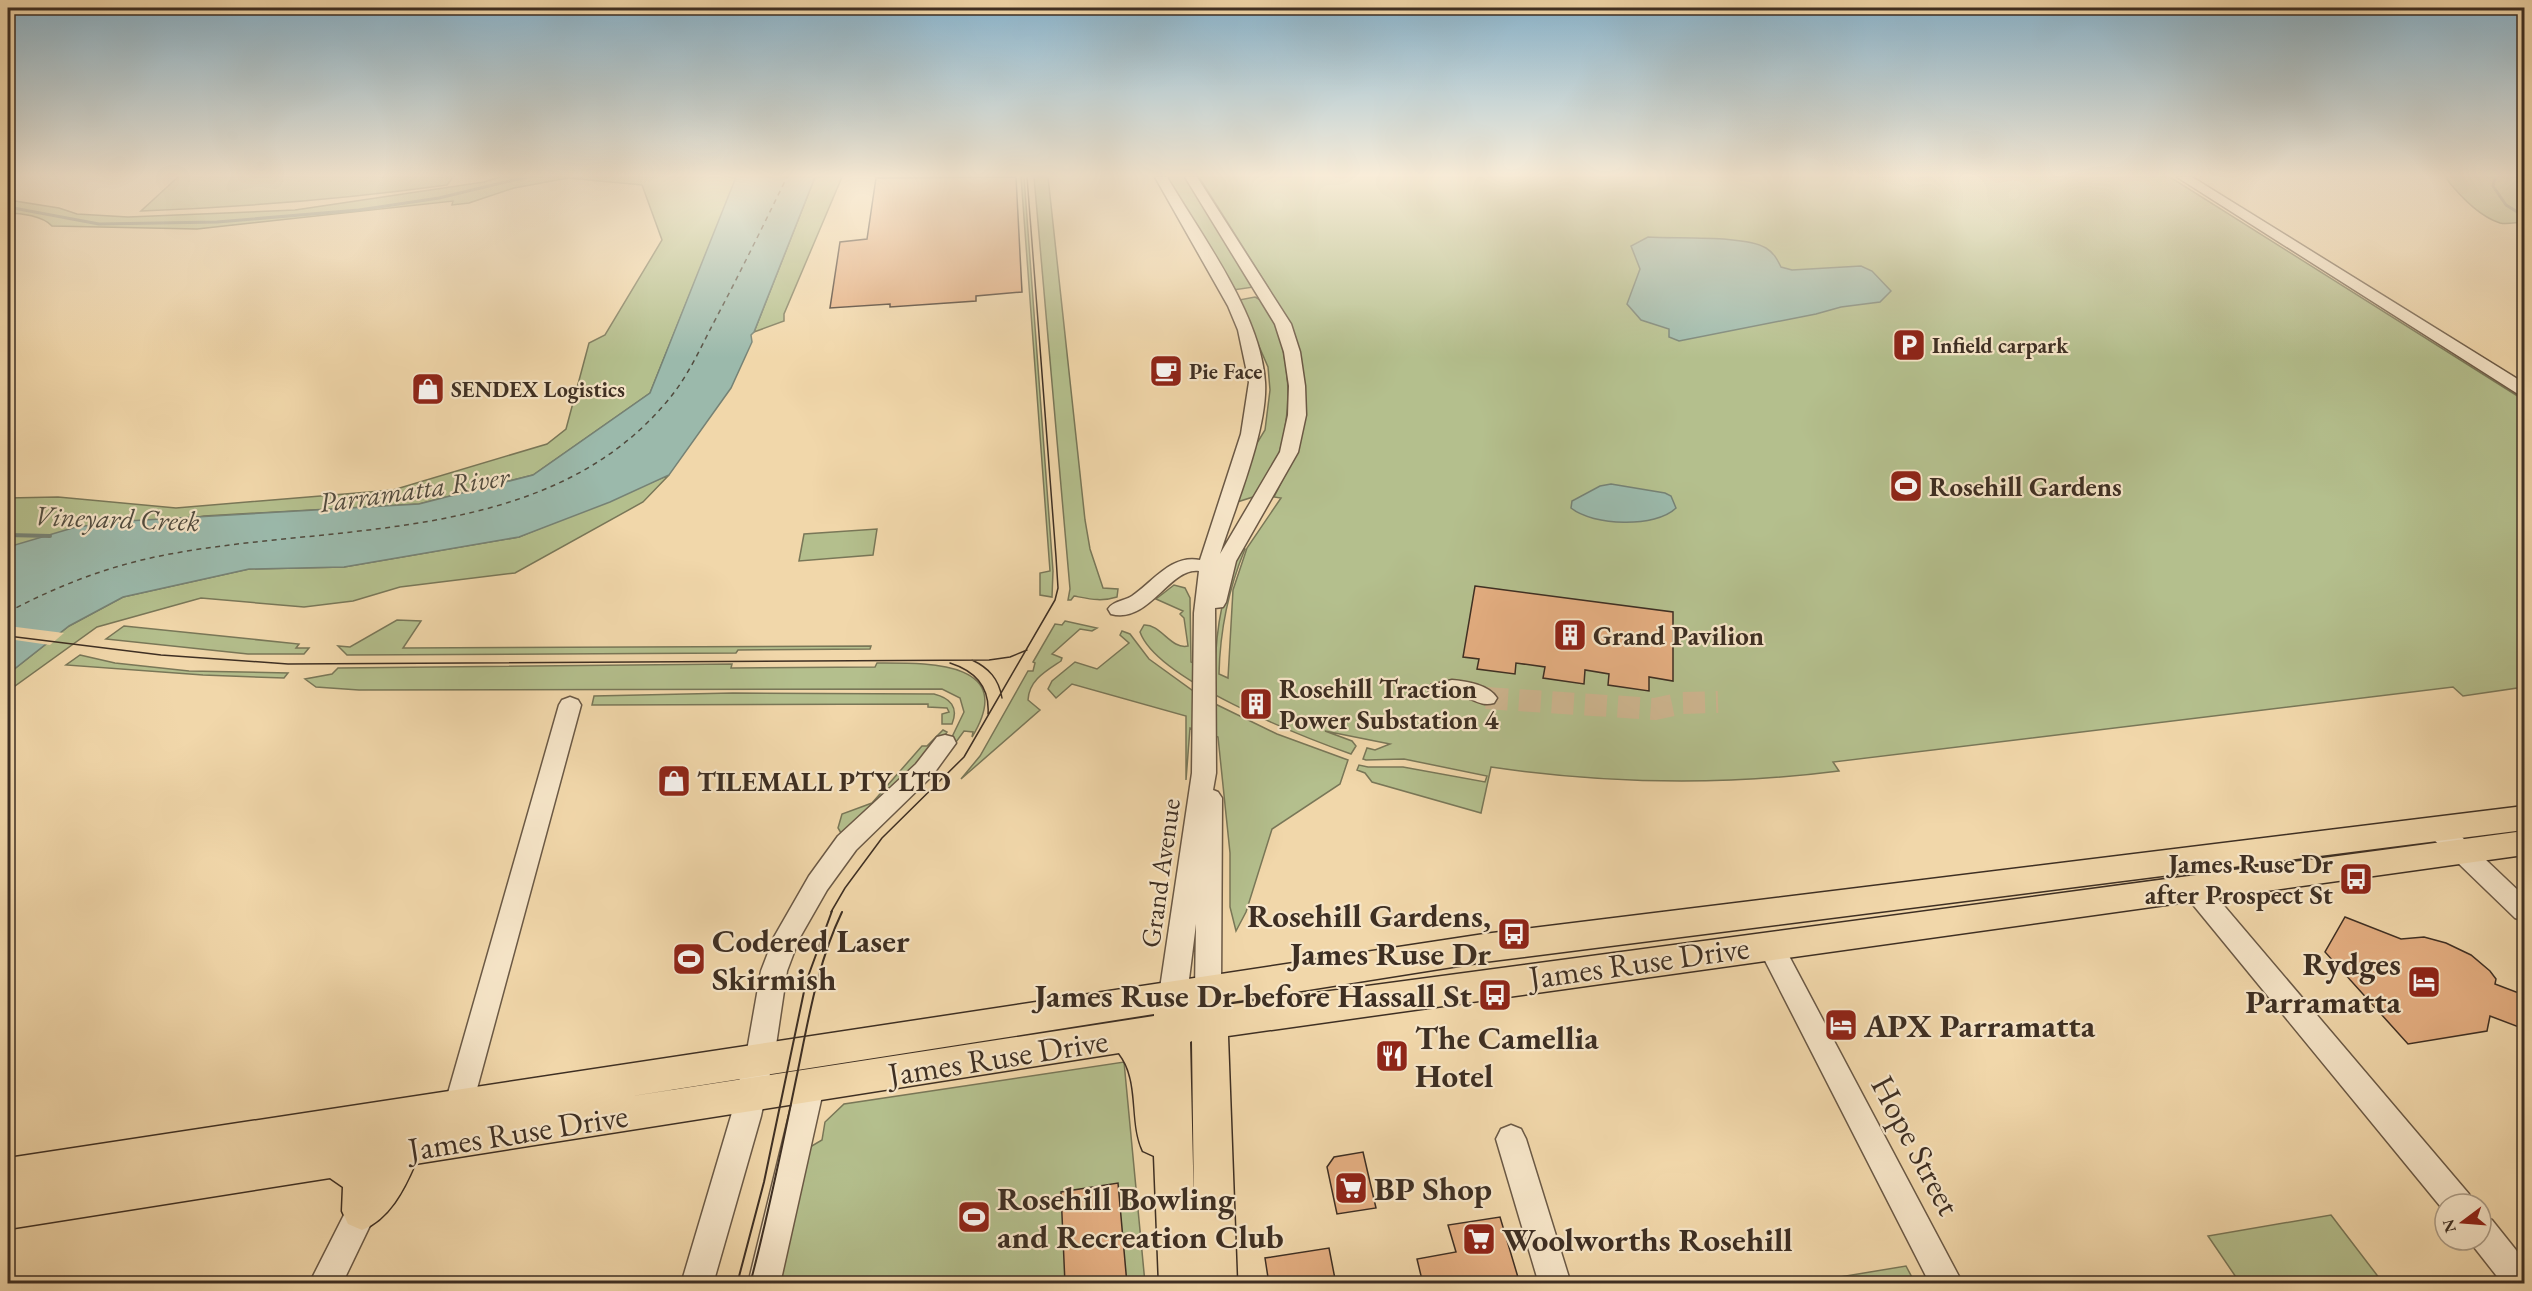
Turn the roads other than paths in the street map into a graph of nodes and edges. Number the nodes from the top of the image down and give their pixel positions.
1 (1196, 237) edge
2 (1230, 237) edge
3 (2279, 237) edge
4 (1264, 291) junction
5 (1230, 295) junction
6 (2524, 390) edge
7 (1259, 506) junction
8 (1214, 542) junction
9 (1212, 574) junction
10 (1118, 609) dead end
11 (1438, 690) dead end
12 (1486, 698) tunnel mouth
13 (570, 705) dead end
14 (945, 743) dead end
15 (1205, 749) junction
16 (2524, 818) edge
17 (2439, 829) junction
18 (2524, 843) edge
19 (2463, 852) junction
20 (2194, 888) junction
21 (2524, 911) edge
22 (1770, 945) junction
23 (1209, 1006) junction
24 (1172, 1012) junction
25 (1127, 1036) junction
26 (759, 1060) junction
27 (810, 1087) junction
28 (750, 1096) junction
29 (458, 1107) junction
30 (395, 1133) junction
31 (1515, 1152) dead end
32 (334, 1160) junction
33 (8, 1176) edge
34 (2448, 1192) edge
35 (8, 1209) edge
36 (362, 1211) junction
37 (1176, 1238) junction
38 (2493, 1246) edge
39 (325, 1284) edge
40 (697, 1284) edge
41 (764, 1284) edge
42 (1180, 1284) edge
43 (1216, 1284) edge
44 (1556, 1284) edge
45 (1947, 1284) edge
46 (2524, 1284) edge

1 - 5 street, Grand Avenue
2 - 4 street, Grand Avenue
3 - 6 street
4 - 5 street
4 - 7 street, Grand Avenue
5 - 8 street, Grand Avenue
7 - 8 street
7 - 9 street, Grand Avenue
8 - 9 street, Grand Avenue
9 - 10 street
9 - 15 street, Grand Avenue
11 - 12 street
13 - 29 street
14 - 26 street
15 - 23 street, Grand Avenue
15 - 24 street, Grand Avenue
16 - 17 main road, James Ruse Drive
17 - 19 street
17 - 23 main road, James Ruse Drive
18 - 19 main road, James Ruse Drive
19 - 20 main road, James Ruse Drive
19 - 21 street
20 - 22 main road, James Ruse Drive
20 - 34 street
22 - 23 main road, James Ruse Drive
22 - 45 street, Hope Street
23 - 24 main road, James Ruse Drive
23 - 43 main road
24 - 25 main road, James Ruse Drive
24 - 26 main road, James Ruse Drive
24 - 37 main road
25 - 27 main road, James Ruse Drive
25 - 37 main road
26 - 28 street
26 - 29 main road, James Ruse Drive
27 - 28 main road, James Ruse Drive
27 - 41 street
28 - 30 main road, James Ruse Drive
28 - 40 street
29 - 30 main road, James Ruse Drive
30 - 32 main road, James Ruse Drive
30 - 33 main road, James Ruse Drive
30 - 36 main road
31 - 44 street
32 - 35 main road, James Ruse Drive
32 - 36 main road
36 - 39 street
37 - 42 main road
38 - 46 street

